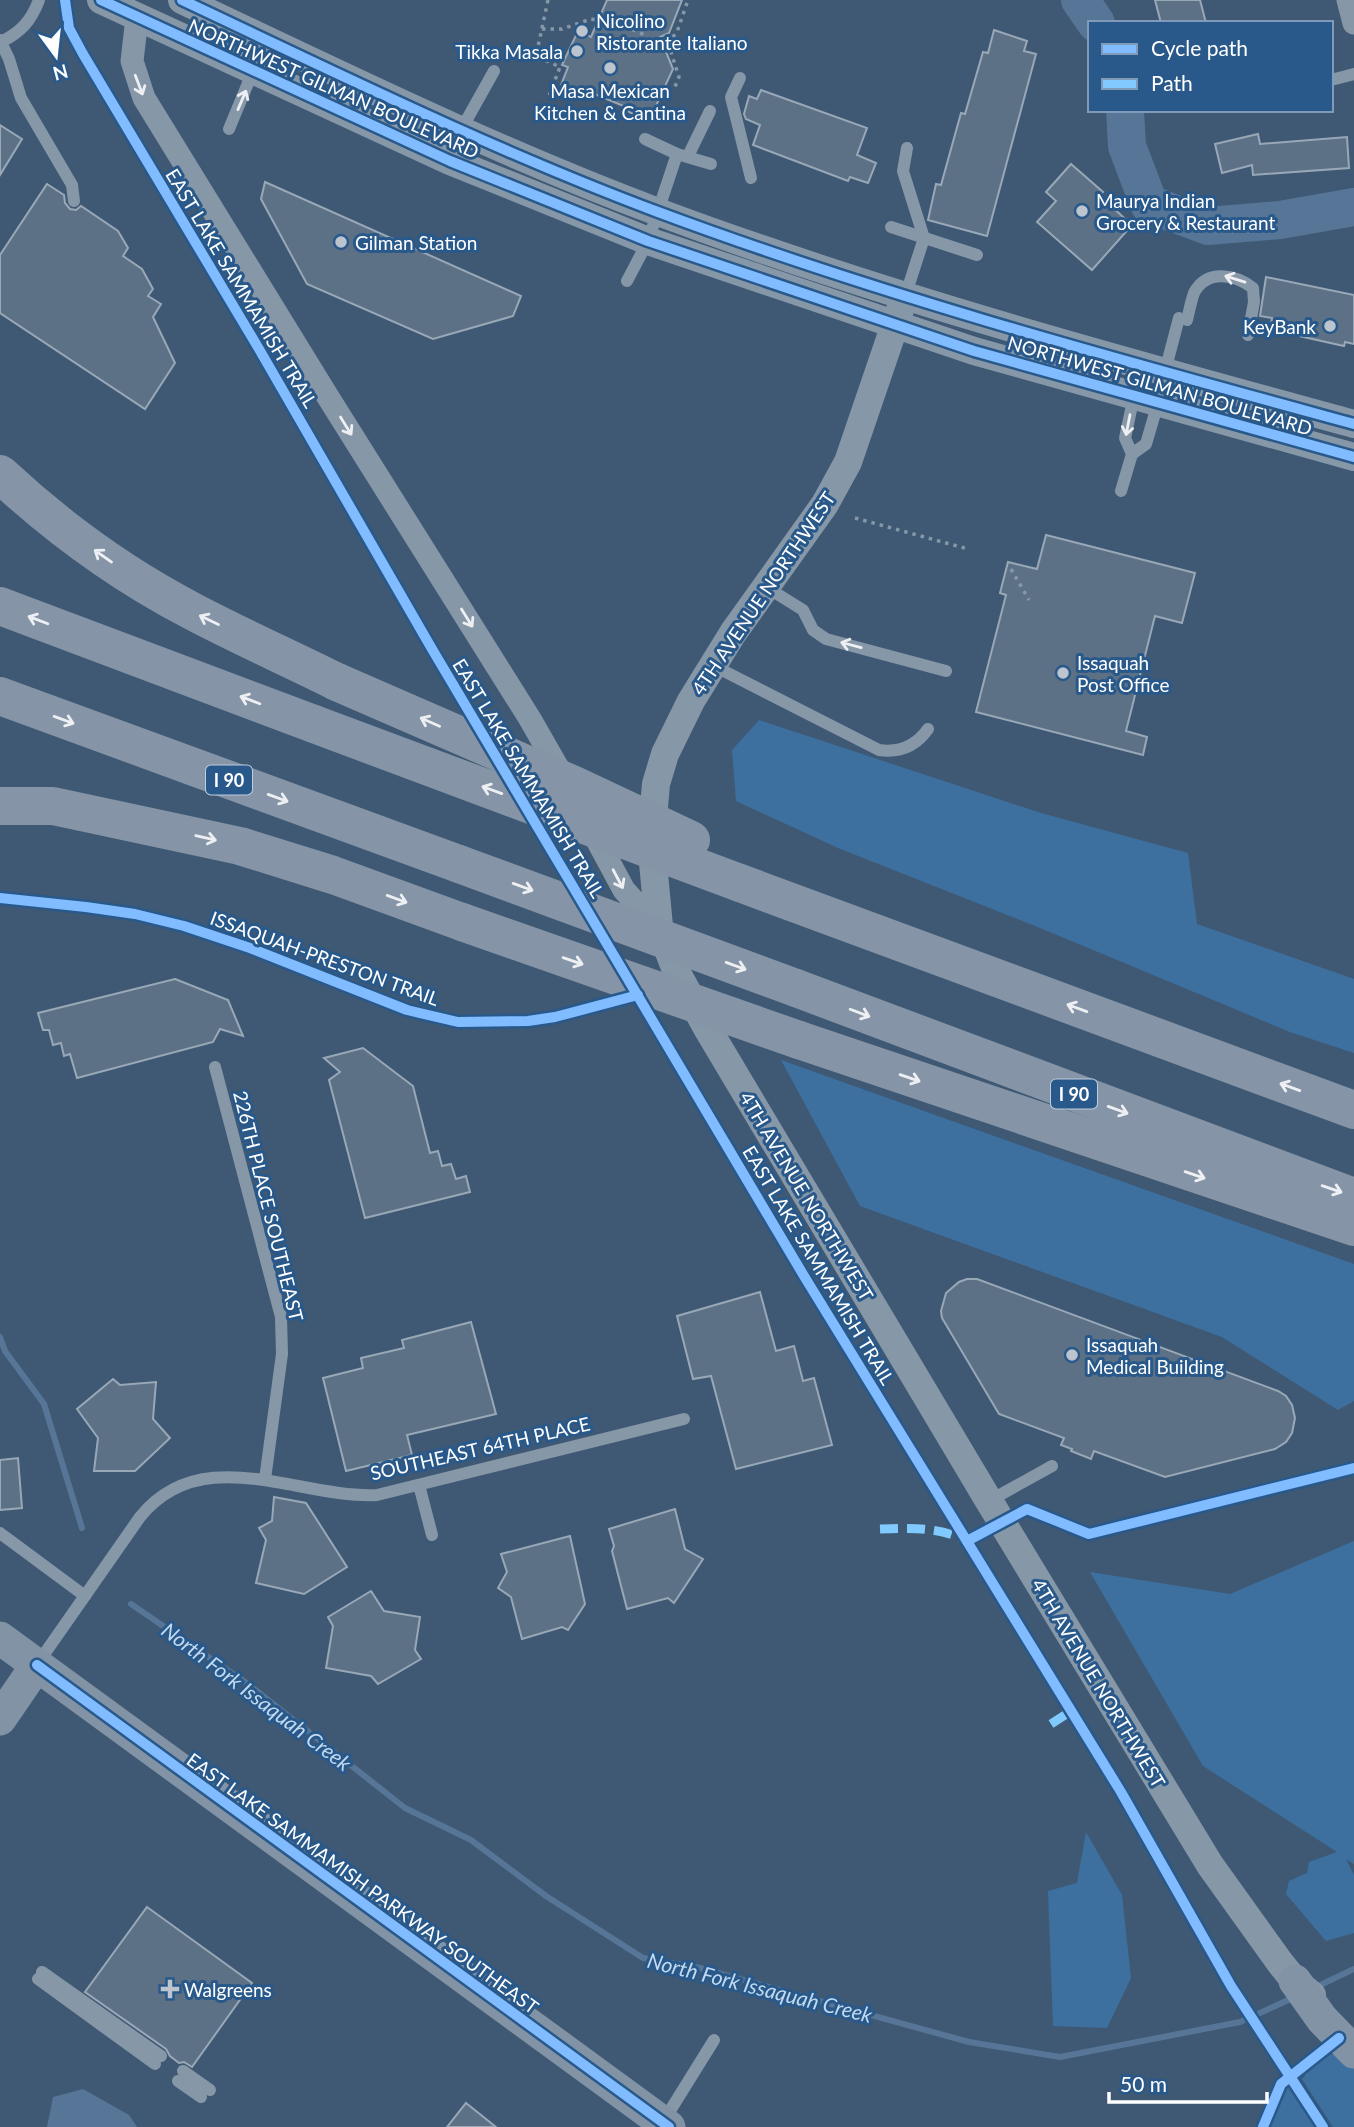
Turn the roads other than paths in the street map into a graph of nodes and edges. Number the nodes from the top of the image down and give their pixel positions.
1 (39, 0) edge
2 (101, 0) edge
3 (182, 0) edge
4 (1348, 0) edge
5 (137, 18) junction
6 (1354, 23) edge
7 (0, 41) edge
8 (253, 71) junction
9 (494, 71) dead end
10 (1354, 74) edge
11 (740, 78) dead end
12 (1333, 79) edge
13 (710, 111) dead end
14 (229, 129) dead end
15 (461, 130) junction
16 (384, 131) junction
17 (645, 139) dead end
18 (907, 148) dead end
19 (683, 155) junction
20 (711, 164) dead end
21 (751, 178) dead end
22 (74, 201) dead end
23 (657, 212) junction
24 (891, 227) dead end
25 (924, 238) junction
26 (648, 241) junction
27 (978, 255) dead end
28 (627, 281) dead end
29 (904, 298) junction
30 (895, 326) junction
31 (1248, 335) dead end
32 (1156, 389) junction
33 (1354, 424) edge
34 (1132, 454) junction
35 (1354, 457) edge
36 (0, 474) edge
37 (1121, 491) dead end
38 (766, 586) junction
39 (0, 606) edge
40 (714, 666) junction
41 (946, 671) dead end
42 (0, 696) edge
43 (928, 729) dead end
44 (0, 806) edge
45 (139, 825) junction
46 (0, 830) edge
47 (738, 872) junction
48 (657, 913) junction
49 (215, 1067) dead end
50 (1354, 1110) edge
51 (1354, 1197) edge
52 (1354, 1227) edge
53 (684, 1419) dead end
54 (1052, 1466) dead end
55 (265, 1479) junction
56 (419, 1485) junction
57 (989, 1501) junction
58 (0, 1533) edge
59 (432, 1535) dead end
60 (85, 1596) junction
61 (0, 1638) edge
62 (37, 1665) junction
63 (0, 1719) edge
64 (1289, 1972) joint
65 (40, 1976) dead end
66 (1341, 2031) edge
67 (714, 2040) dead end
68 (158, 2060) dead end
69 (180, 2076) dead end
70 (205, 2094) dead end
71 (666, 2125) edge
72 (1263, 2127) edge

1 - 7 lane
2 - 5 street, NORTHWEST GILMAN BOULEVARD
3 - 15 street, NORTHWEST GILMAN BOULEVARD
4 - 6 street
5 - 8 street, NORTHWEST GILMAN BOULEVARD
5 -> 48 street
7 - 22 lane
14 -> 8 lane
8 - 16 street, NORTHWEST GILMAN BOULEVARD
9 - 15 lane
10 - 12 lane
11 - 21 lane
13 - 19 lane
15 - 16 lane
15 - 23 street, NORTHWEST GILMAN BOULEVARD
16 - 26 street, NORTHWEST GILMAN BOULEVARD
17 - 19 lane
18 - 25 lane
19 - 20 lane
19 - 23 lane
23 - 26 lane
23 - 29 street, NORTHWEST GILMAN BOULEVARD
24 - 25 lane
25 - 27 lane
25 - 29 lane
26 - 28 lane
26 - 30 street, NORTHWEST GILMAN BOULEVARD
29 - 30 street, 4TH AVENUE NORTHWEST
29 - 32 street, NORTHWEST GILMAN BOULEVARD
30 - 32 street, NORTHWEST GILMAN BOULEVARD
30 - 38 street, 4TH AVENUE NORTHWEST
31 -> 32 lane
32 - 33 street, NORTHWEST GILMAN BOULEVARD
32 - 34 lane
32 -> 34 lane
32 - 35 street, NORTHWEST GILMAN BOULEVARD
34 - 37 lane
47 -> 36 highway, bridge
38 - 40 street, 4TH AVENUE NORTHWEST
41 -> 38 lane
47 -> 39 highway, bridge
40 - 43 lane
40 - 48 street, 4TH AVENUE NORTHWEST
42 -> 51 highway, I 90, bridge
44 - 45 highway
45 - 46 highway
45 -> 52 highway, bridge
50 -> 47 highway
48 - 57 street, 4TH AVENUE NORTHWEST
49 - 55 lane, 226TH PLACE SOUTHEAST
53 - 56 lane, SOUTHEAST 64TH PLACE
54 - 57 lane
55 - 56 lane, SOUTHEAST 64TH PLACE
55 - 60 lane, SOUTHEAST 64TH PLACE
56 - 59 lane
57 - 64 street, 4TH AVENUE NORTHWEST
58 - 60 lane
60 - 62 lane, SOUTHEAST 64TH PLACE
61 - 62 main road, EAST LAKE SAMMAMISH PARKWAY SOUTHEAST
62 - 63 main road
62 - 71 main road, EAST LAKE SAMMAMISH PARKWAY SOUTHEAST
64 - 66 main road
65 - 68 lane
66 - 72 lane
67 - 71 lane
69 - 70 lane

